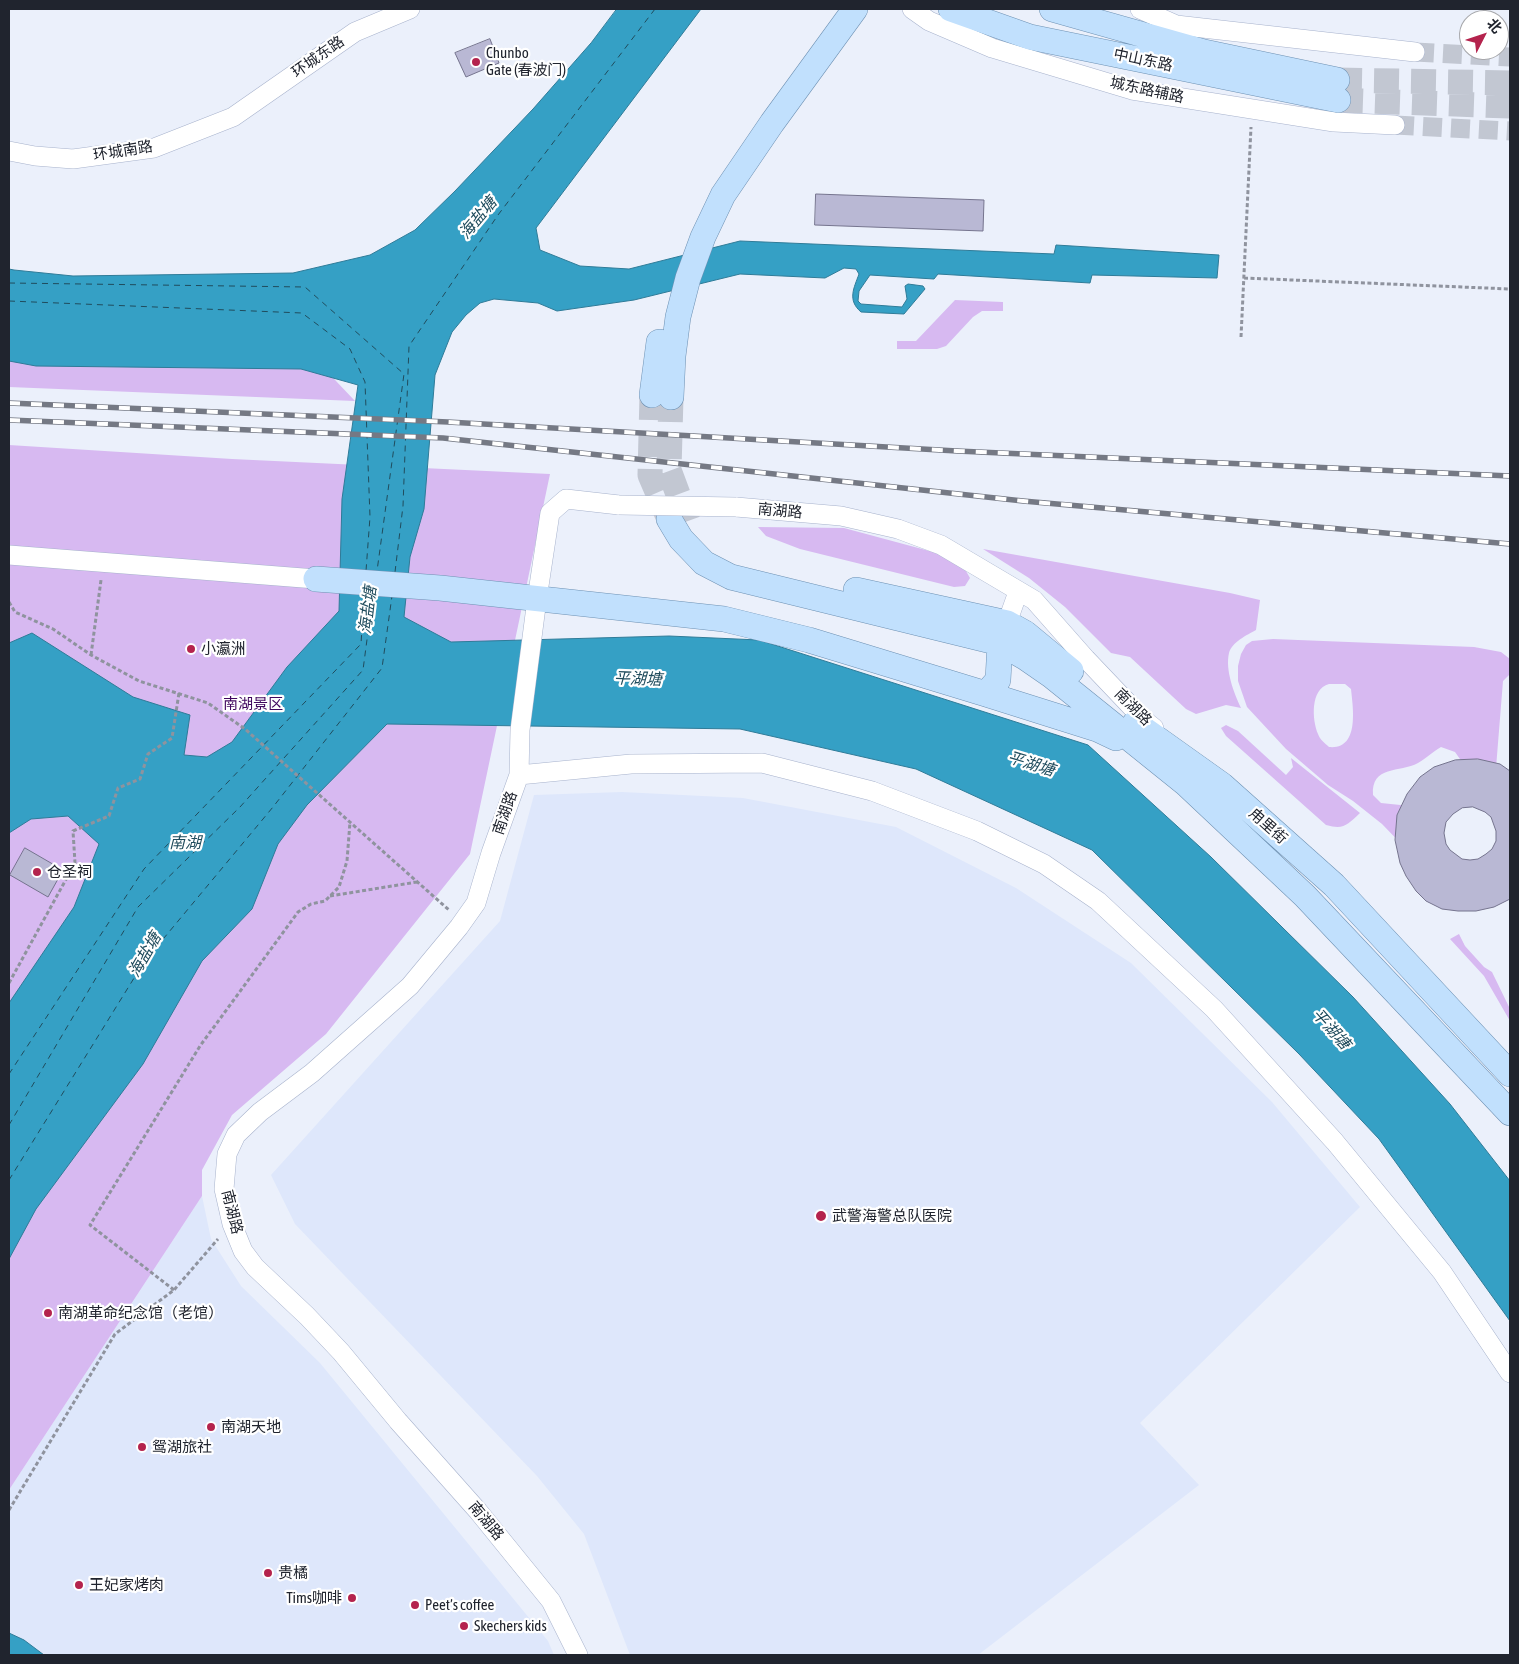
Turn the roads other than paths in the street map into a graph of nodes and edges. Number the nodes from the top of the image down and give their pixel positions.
1 (382, 9) edge
2 (410, 9) edge
3 (837, 9) edge
4 (855, 9) edge
5 (912, 9) edge
6 (951, 9) edge
7 (1052, 9) edge
8 (1140, 9) edge
9 (355, 32) junction
10 (1415, 52) tunnel mouth
11 (233, 117) joint
12 (1395, 125) tunnel mouth
13 (9, 151) edge
14 (679, 520) tunnel mouth
15 (9, 555) edge
16 (316, 579) joint
17 (1018, 592) junction
18 (536, 598) junction
19 (999, 629) junction
20 (986, 694) junction
21 (1149, 754) junction
22 (518, 776) junction
23 (1222, 785) junction
24 (1510, 1074) edge
25 (1510, 1113) edge
26 (1510, 1373) edge
27 (578, 1655) edge

1 - 9 street
2 - 9 street, 环城东路
3 - 4 main road
5 - 12 street, 城东路辅路
6 - 7 main road, 中山东路
8 - 10 street
9 - 11 street, 环城东路
11 - 13 street, 环城南路
14 - 19 main road
15 - 16 street
16 - 18 main road
17 - 18 street, 南湖路, bridge
17 - 19 street
17 - 23 street, 南湖路
18 - 20 main road
18 - 22 street, 南湖路
19 - 20 main road
19 - 21 main road
19 - 23 main road, 甪里街
20 - 21 main road
21 - 25 main road, 甪里街
22 - 26 street
22 - 27 street, 南湖路
23 - 24 main road, 甪里街

